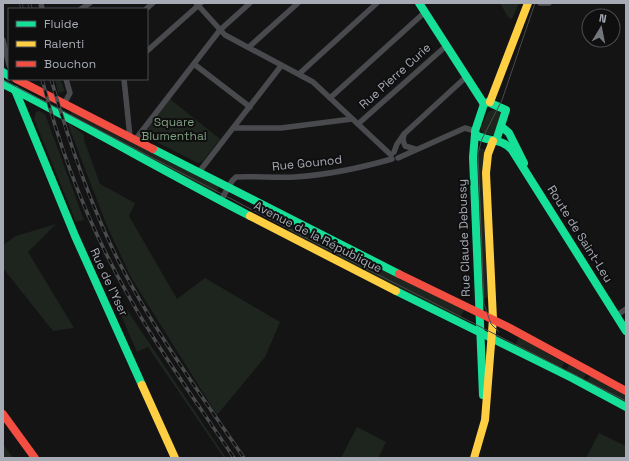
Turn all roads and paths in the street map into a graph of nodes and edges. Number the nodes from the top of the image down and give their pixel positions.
1 (250, 3) edge
2 (298, 3) edge
3 (378, 3) edge
4 (419, 3) edge
5 (528, 3) edge
6 (541, 3) edge
7 (548, 3) edge
8 (198, 4) edge
9 (425, 12) junction
10 (220, 30) junction
11 (3, 40) edge
12 (446, 46) junction
13 (249, 47) junction
14 (148, 50) edge
15 (8, 60) edge
16 (194, 64) junction
17 (281, 66) junction
18 (298, 74) junction
19 (466, 77) junction
20 (18, 80) edge
21 (66, 80) edge
22 (124, 80) edge
23 (3, 84) edge
24 (15, 90) junction
25 (330, 98) junction
26 (32, 99) junction
27 (487, 103) junction
28 (64, 104) junction
29 (250, 107) junction
30 (25, 114) junction
31 (352, 119) junction
32 (358, 124) junction
33 (502, 127) junction
34 (234, 128) junction
35 (475, 133) junction
36 (404, 134) junction
37 (132, 138) junction
38 (494, 141) junction
39 (416, 150) junction
40 (394, 156) junction
41 (526, 170) junction
42 (199, 172) junction
43 (228, 186) junction
44 (221, 200) junction
45 (626, 309) edge
46 (478, 313) junction
47 (617, 315) junction
48 (493, 320) junction
49 (626, 331) edge
50 (481, 337) junction
51 (490, 342) junction
52 (626, 391) edge
53 (626, 406) edge
54 (3, 414) edge
55 (485, 415) junction
56 (35, 458) edge
57 (175, 458) edge
58 (474, 458) edge

1 - 10 street
2 - 13 street
3 - 18 street
4 - 9 main road
5 - 27 main road, Rue Claude Debussy
6 - 7 street
8 - 10 street
8 - 14 street
9 - 12 main road
9 - 25 street
10 - 13 street
10 - 16 street
11 - 15 street
12 - 19 main road
12 - 32 street, Rue Pierre Curie
13 - 17 street
16 - 29 street
16 - 37 street
17 - 18 street
17 - 29 street
18 - 25 street
19 - 27 main road
19 - 36 street
20 - 28 main road, Avenue de la République
21 - 28 street
22 - 37 street
23 - 24 main road, Avenue de la République
24 - 26 main road, Avenue de la République
24 - 30 main road, Rue de l'Yser
25 - 31 street
26 - 30 main road
26 - 44 main road, Avenue de la République
27 - 33 main road, Rue Claude Debussy
27 - 35 main road, Rue Claude Debussy
28 - 37 main road, Avenue de la République
29 - 34 street
30 - 57 main road, Rue de l'Yser
31 - 32 street
31 - 34 street
32 - 40 street
33 - 38 main road, Rue Claude Debussy
33 - 41 main road, Route de Saint-Leu
34 - 42 street
35 - 38 main road, Route de Saint-Leu
35 - 39 street, Rue Gounod
35 - 46 main road, Rue Claude Debussy
36 - 39 street
36 - 40 street
37 - 42 main road, Avenue de la République
38 - 41 main road, Route de Saint-Leu
38 - 48 main road, Rue Claude Debussy
39 - 40 street, Rue Gounod
40 - 43 street, Rue Gounod
41 - 47 main road, Route de Saint-Leu
42 - 43 main road, Avenue de la République
43 - 44 street
43 - 46 main road, Avenue de la République
44 - 50 main road, Avenue de la République
45 - 47 street
46 - 48 main road, Avenue de la République
46 - 50 main road, Rue Claude Debussy
47 - 49 main road, Route de Saint-Leu
48 - 51 main road, Rue Claude Debussy
48 - 52 main road, Avenue de la République
50 - 51 main road, Avenue de la République
50 - 55 main road, Rue Claude Debussy
51 - 53 main road, Avenue de la République
51 - 55 main road, Rue Claude Debussy
54 - 56 main road
55 - 58 main road

